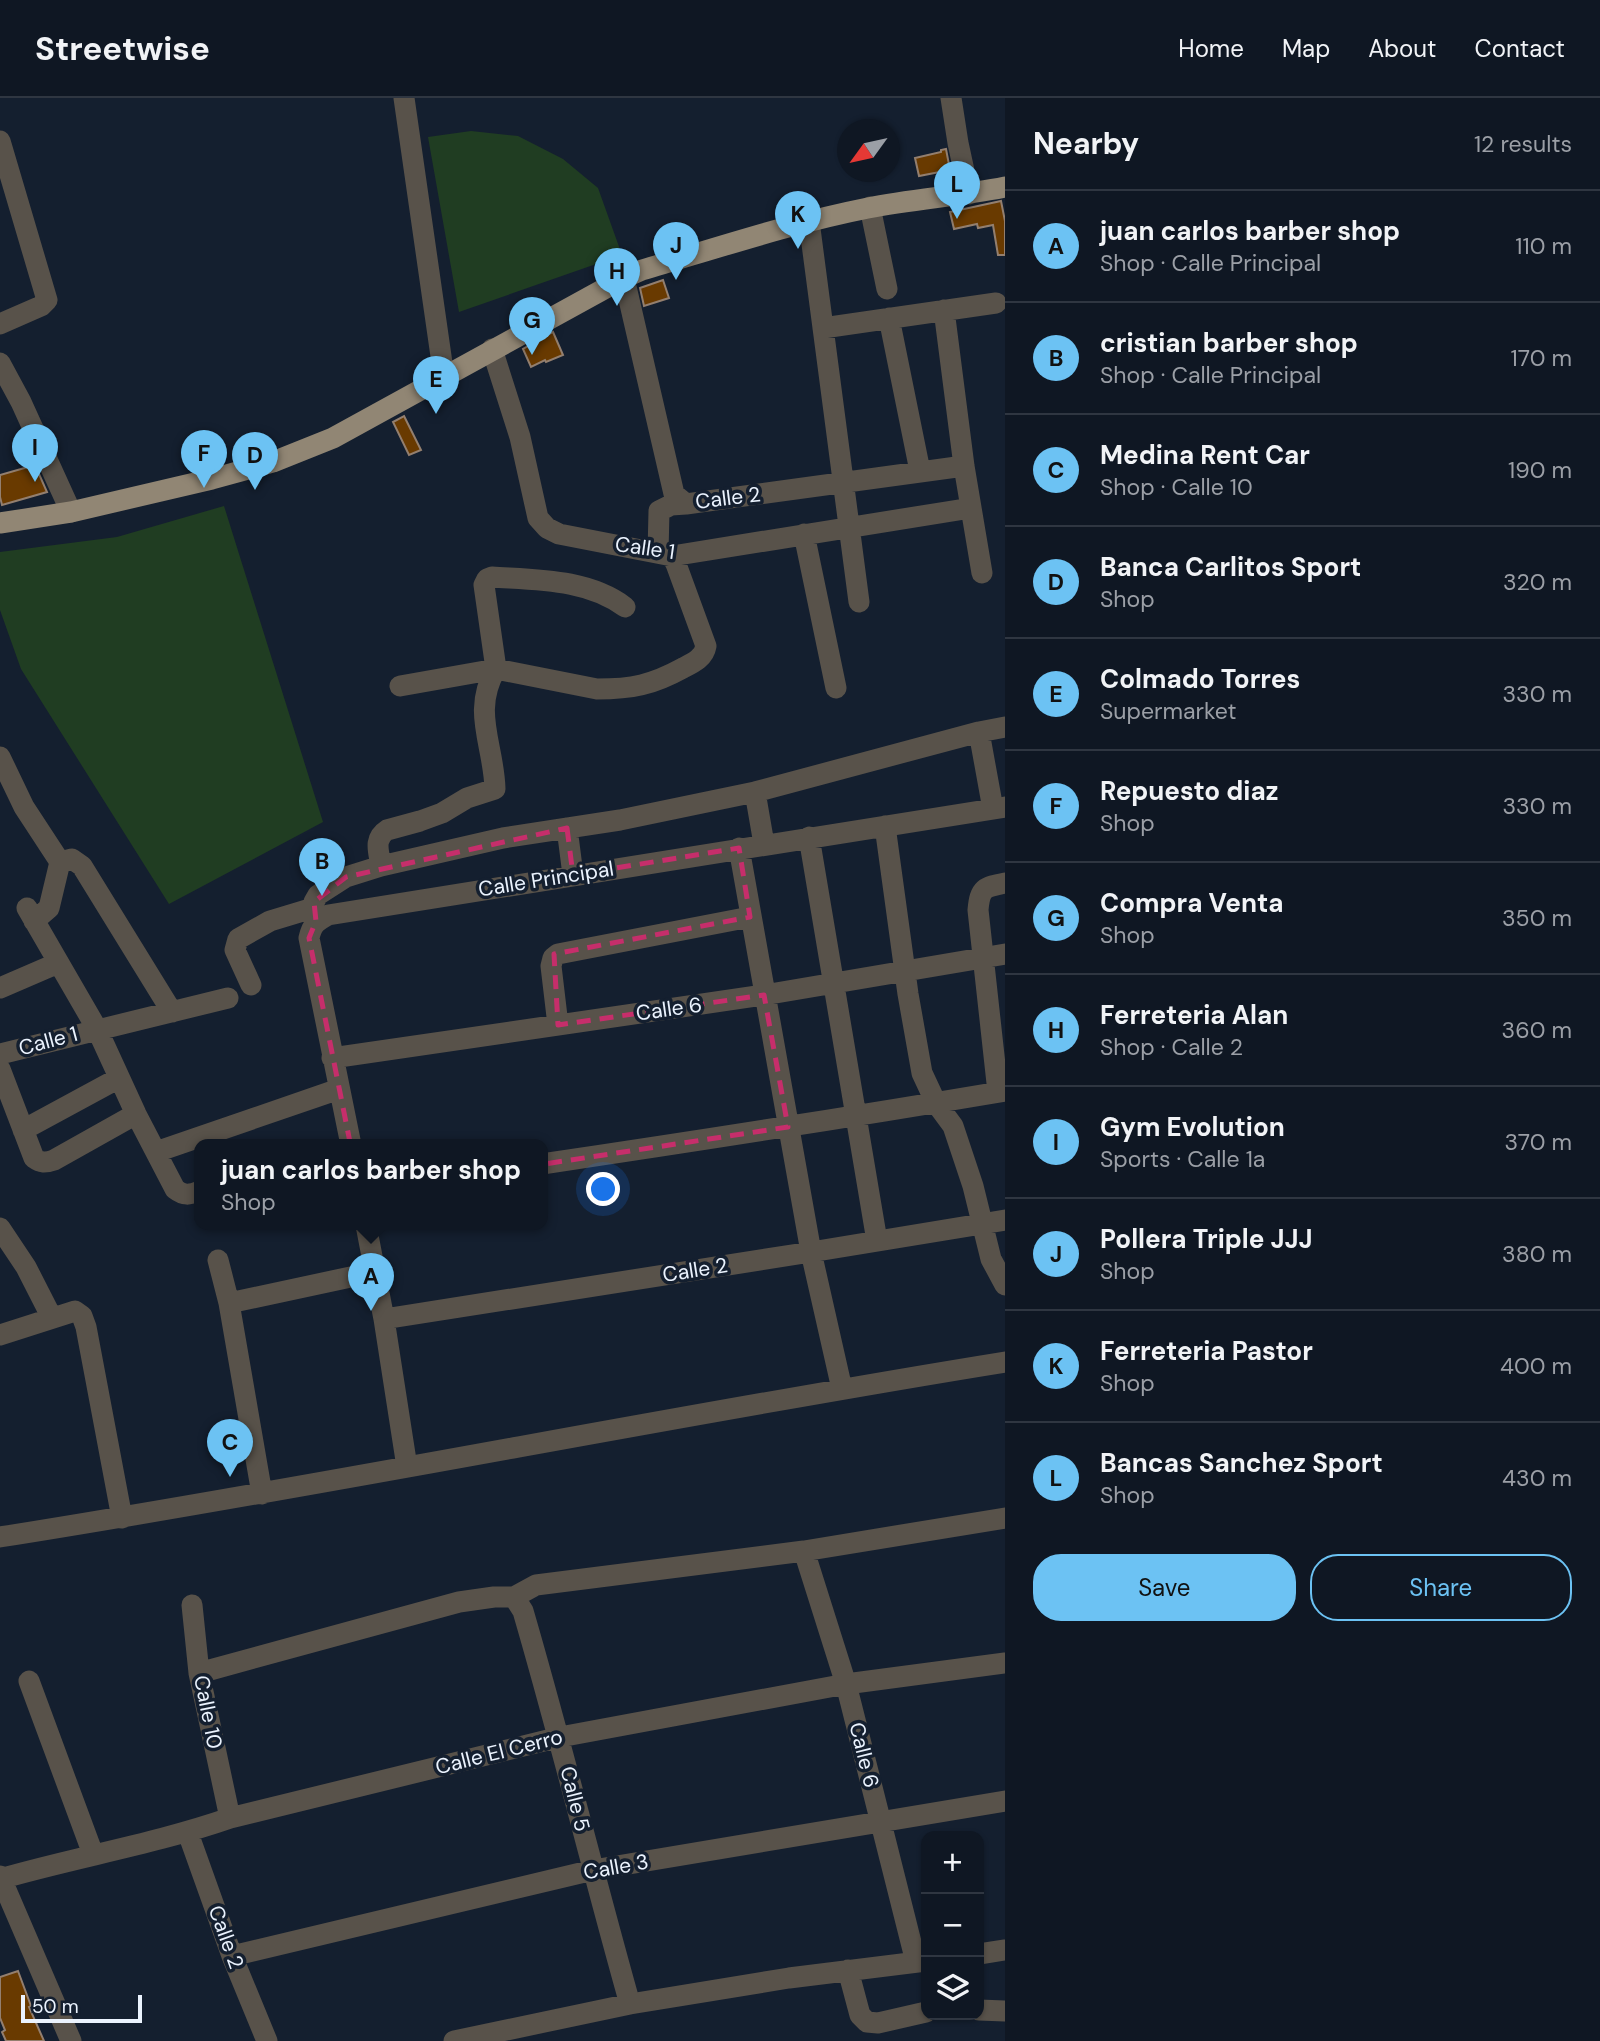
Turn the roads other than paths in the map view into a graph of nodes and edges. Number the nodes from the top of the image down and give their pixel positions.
1 (404, 98) edge
2 (951, 98) edge
3 (0, 141) edge
4 (1004, 192) edge
5 (969, 194) junction
6 (870, 207) junction
7 (809, 221) junction
8 (624, 278) junction
9 (887, 289) dead end
10 (996, 303) dead end
11 (944, 310) junction
12 (889, 318) junction
13 (0, 324) edge
14 (822, 328) junction
15 (492, 349) junction
16 (0, 363) edge
17 (444, 377) junction
18 (964, 466) junction
19 (920, 471) junction
20 (843, 482) junction
21 (686, 504) junction
22 (971, 508) junction
23 (71, 512) junction
24 (0, 523) edge
25 (848, 527) junction
26 (804, 534) junction
27 (665, 554) junction
28 (982, 573) dead end
29 (859, 602) dead end
30 (625, 607) dead end
31 (496, 669) junction
32 (400, 686) dead end
33 (836, 688) dead end
34 (1005, 727) edge
35 (979, 732) junction
36 (0, 757) edge
37 (755, 792) junction
38 (999, 808) edge
39 (885, 825) junction
40 (567, 828) junction
41 (809, 837) junction
42 (764, 844) junction
43 (738, 848) junction
44 (60, 862) junction
45 (381, 866) junction
46 (573, 875) junction
47 (1005, 883) edge
48 (314, 914) junction
49 (750, 917) junction
50 (995, 956) edge
51 (58, 963) junction
52 (905, 971) junction
53 (833, 983) junction
54 (251, 985) dead end
55 (0, 988) edge
56 (764, 995) junction
57 (228, 998) dead end
58 (172, 1012) junction
59 (558, 1025) junction
60 (998, 1025) edge
61 (97, 1029) junction
62 (0, 1054) edge
63 (332, 1058) junction
64 (0, 1069) edge
65 (119, 1078) junction
66 (339, 1089) junction
67 (1001, 1092) edge
68 (936, 1102) junction
69 (136, 1114) junction
70 (856, 1114) junction
71 (788, 1127) junction
72 (23, 1130) junction
73 (350, 1139) edge
74 (156, 1152) junction
75 (548, 1163) edge
76 (194, 1193) edge
77 (1005, 1220) edge
78 (982, 1224) junction
79 (0, 1228) edge
80 (367, 1230) edge
81 (877, 1241) junction
82 (811, 1252) junction
83 (218, 1261) dead end
84 (374, 1272) junction
85 (1005, 1285) edge
86 (229, 1303) junction
87 (52, 1318) junction
88 (384, 1319) junction
89 (0, 1335) edge
90 (1005, 1362) edge
91 (842, 1389) junction
92 (407, 1467) junction
93 (262, 1494) junction
94 (122, 1518) junction
95 (1005, 1518) edge
96 (0, 1537) edge
97 (804, 1551) junction
98 (514, 1597) junction
99 (192, 1605) dead end
100 (1005, 1663) edge
101 (199, 1673) junction
102 (29, 1681) dead end
103 (846, 1684) junction
104 (559, 1737) junction
105 (1005, 1801) edge
106 (230, 1818) junction
107 (881, 1821) junction
108 (188, 1833) junction
109 (93, 1854) junction
110 (593, 1870) junction
111 (0, 1878) edge
112 (1005, 1950) edge
113 (984, 1953) edge
114 (232, 1956) junction
115 (921, 1962) edge
116 (848, 1970) junction
117 (630, 2004) junction
118 (984, 2010) edge
119 (1005, 2011) edge
120 (921, 2012) edge
121 (71, 2041) edge
122 (267, 2041) edge
123 (454, 2041) edge

1 - 17 street
2 - 5 street
3 - 13 street
4 - 5 main road
5 - 6 main road
6 - 7 main road
6 - 9 street
7 - 8 main road
7 - 14 street
8 - 15 main road
8 - 21 street, Calle 2
10 - 11 street
11 - 12 street
11 - 18 street
12 - 14 street
12 - 19 street
14 - 20 street
15 - 17 main road
15 - 27 street, Calle 1
16 - 23 street
17 - 23 main road
18 - 19 street, Calle 2
18 - 22 street
19 - 20 street, Calle 2
20 - 21 street, Calle 2
20 - 25 street
21 - 27 street
22 - 25 street, Calle 1
22 - 28 street
23 - 24 main road
25 - 26 street, Calle 1
25 - 29 street
26 - 27 street, Calle 1
26 - 33 street
27 - 31 street
30 - 31 street
31 - 32 street
31 - 45 street
34 - 35 street
35 - 37 street
35 - 38 street
36 - 44 street
37 - 40 street
37 - 42 street
38 - 39 street, Calle Principal
39 - 41 street, Calle Principal
39 - 52 street
40 - 45 street
40 - 46 street
41 - 42 street, Calle Principal
41 - 53 street
42 - 43 street, Calle Principal
43 - 46 street, Calle Principal
43 - 49 street
44 - 51 street
44 - 58 street
45 - 48 street
46 - 48 street, Calle Principal
47 - 50 street
48 - 54 street, Calle Principal
48 - 63 street
49 - 56 street
49 - 59 street
50 - 52 street, Calle 6
50 - 60 street
51 - 55 street
51 - 61 street
52 - 53 street, Calle 6
52 - 68 street
53 - 56 street, Calle 6
53 - 70 street
56 - 59 street, Calle 6
56 - 71 street
57 - 58 street, Calle 1
58 - 61 street, Calle 1
59 - 63 street, Calle 6
60 - 67 street
61 - 62 street, Calle 1
61 - 65 street
63 - 66 street
64 - 72 street
65 - 69 street
65 - 72 street
66 - 73 street
66 - 74 street
67 - 68 street
68 - 70 street
68 - 78 street
69 - 72 street
69 - 74 street
70 - 71 street
70 - 81 street
71 - 75 street
71 - 82 street
74 - 76 street
77 - 78 street, Calle 2
78 - 81 street, Calle 2
78 - 85 street
79 - 87 street
80 - 84 street
81 - 82 street, Calle 2
82 - 88 street, Calle 2
82 - 91 street
83 - 86 street
84 - 86 street
84 - 88 street
86 - 93 street
87 - 89 street
87 - 94 street
88 - 92 street
90 - 91 street
91 - 92 street
92 - 93 street
93 - 94 street
94 - 96 street
95 - 97 street
97 - 98 street
97 - 103 street, Calle 6
98 - 101 street
98 - 104 street, Calle 5
99 - 101 street, Calle 10
100 - 103 street, Calle El Cerro
101 - 106 street, Calle 10
102 - 109 street
103 - 104 street, Calle El Cerro
103 - 107 street, Calle 6
104 - 106 street, Calle El Cerro
104 - 110 street, Calle 5
105 - 107 street, Calle 3
106 - 108 street, Calle El Cerro
107 - 110 street, Calle 3
107 - 115 street, Calle 6
108 - 109 street, Calle El Cerro
108 - 114 street, Calle 2
109 - 111 street, Calle El Cerro
110 - 114 street, Calle 3
110 - 117 street, Calle 5
111 - 121 street
112 - 113 street
114 - 122 street, Calle 2
115 - 116 street
116 - 117 street
116 - 120 street
117 - 123 street
118 - 119 street

